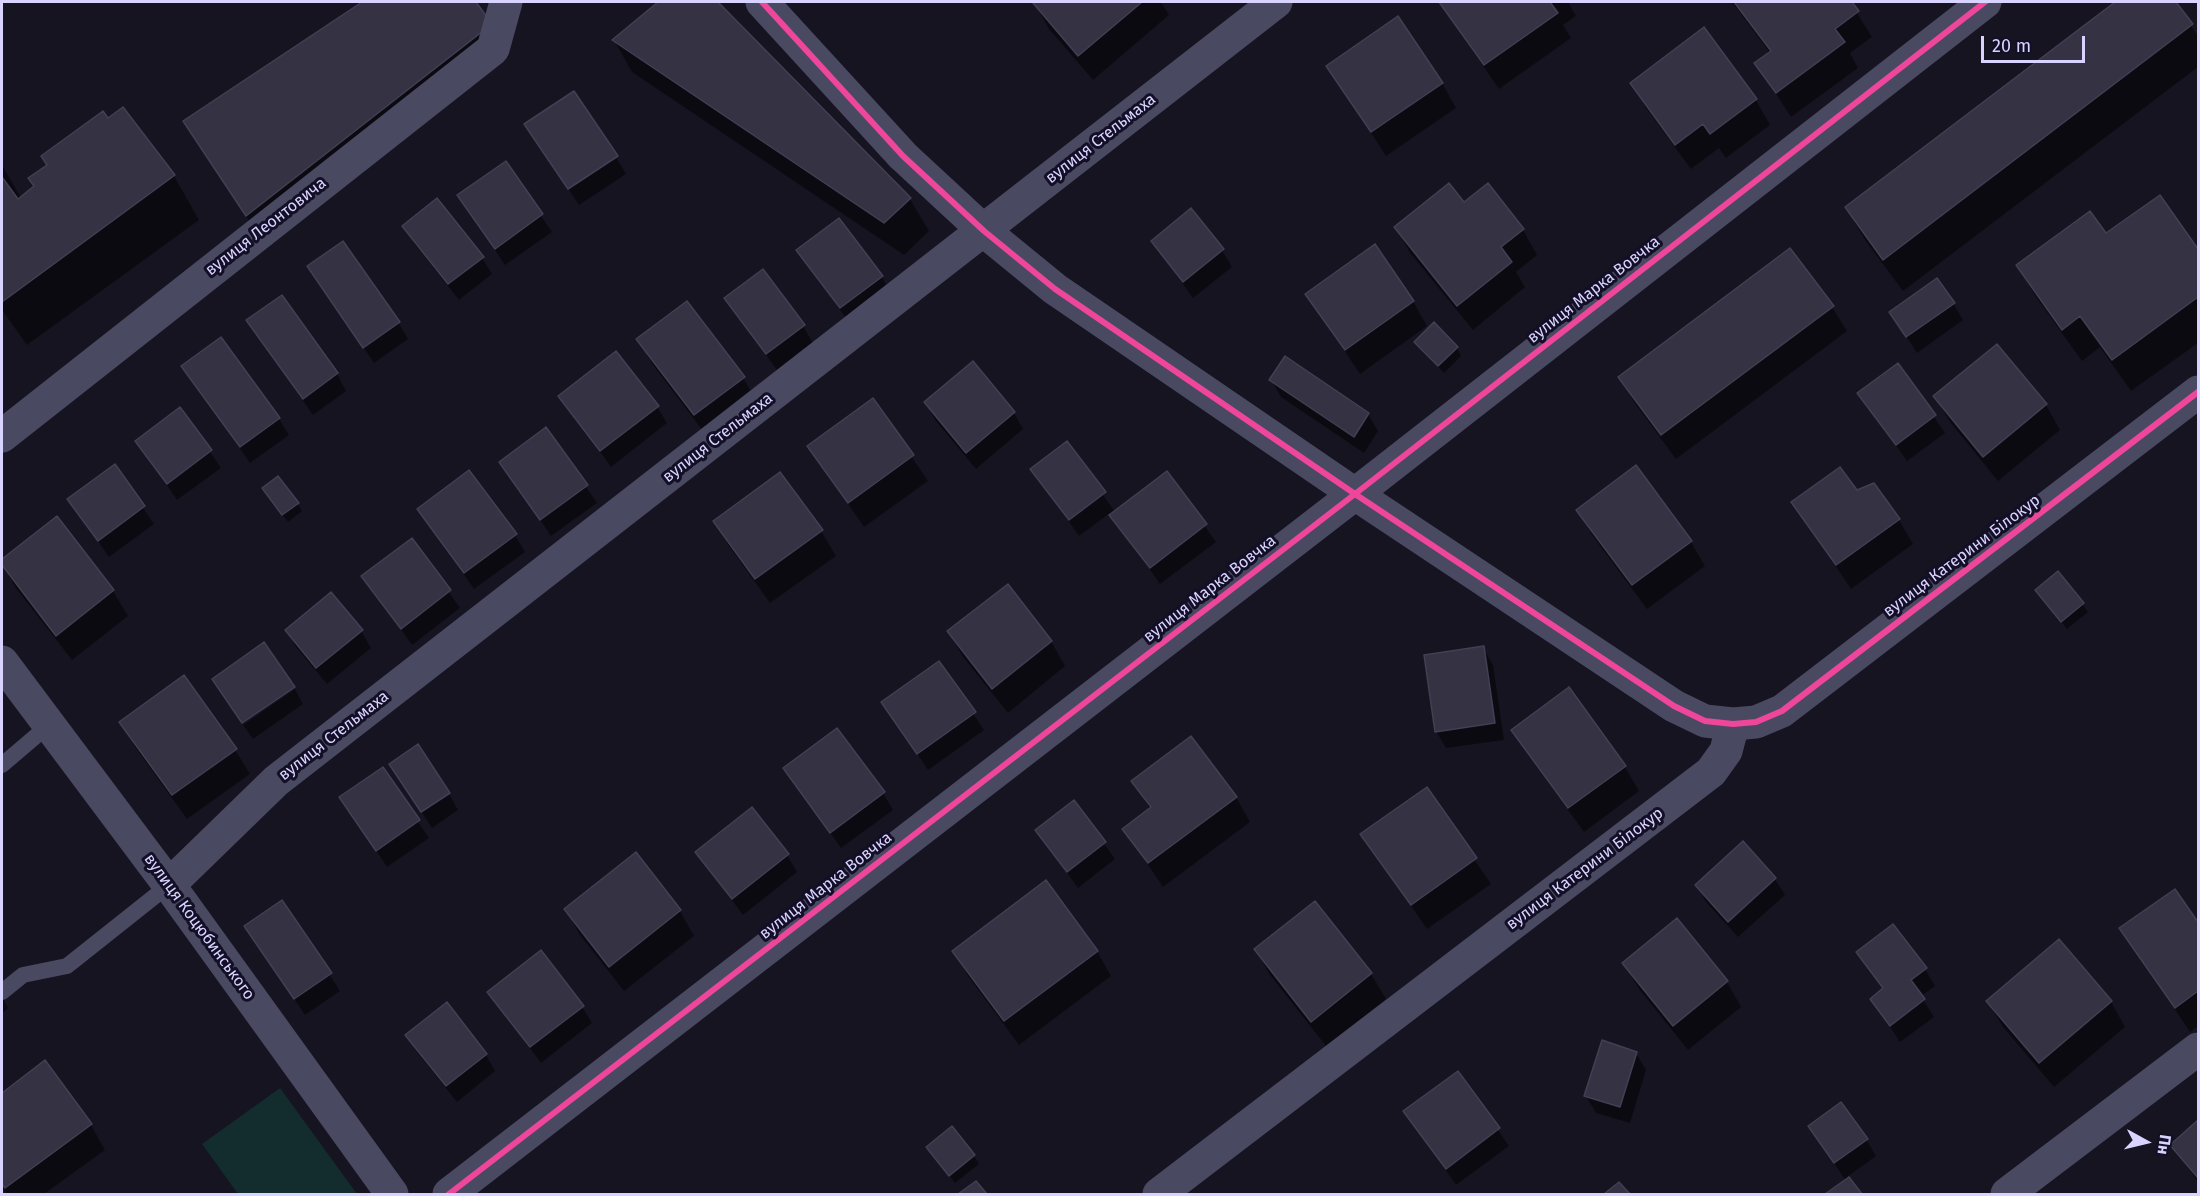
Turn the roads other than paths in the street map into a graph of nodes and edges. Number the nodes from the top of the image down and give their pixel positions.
1 (506, 2) edge
2 (762, 2) edge
3 (1276, 2) edge
4 (1985, 2) edge
5 (984, 231) junction
6 (2199, 392) edge
7 (2, 436) edge
8 (1355, 494) junction
9 (2, 662) edge
10 (1733, 724) junction
11 (49, 725) junction
12 (2, 765) edge
13 (169, 885) junction
14 (2, 992) edge
15 (2199, 1049) edge
16 (392, 1194) edge
17 (449, 1194) edge
18 (1159, 1194) edge
19 (2007, 1194) edge

1 - 7 street, вулиця Леонтовича
2 - 5 street
3 - 5 street, вулиця Стельмаха
4 - 8 street, вулиця Марка Вовчка
5 - 8 street
5 - 13 street, вулиця Стельмаха
6 - 10 street, вулиця Катерини Білокур
8 - 10 street
8 - 17 street, вулиця Марка Вовчка
9 - 11 street, вулиця Коцюбинського
10 - 18 street, вулиця Катерини Білокур
11 - 12 lane
11 - 13 street, вулиця Коцюбинського
13 - 14 lane
13 - 16 street, вулиця Коцюбинського
15 - 19 street

